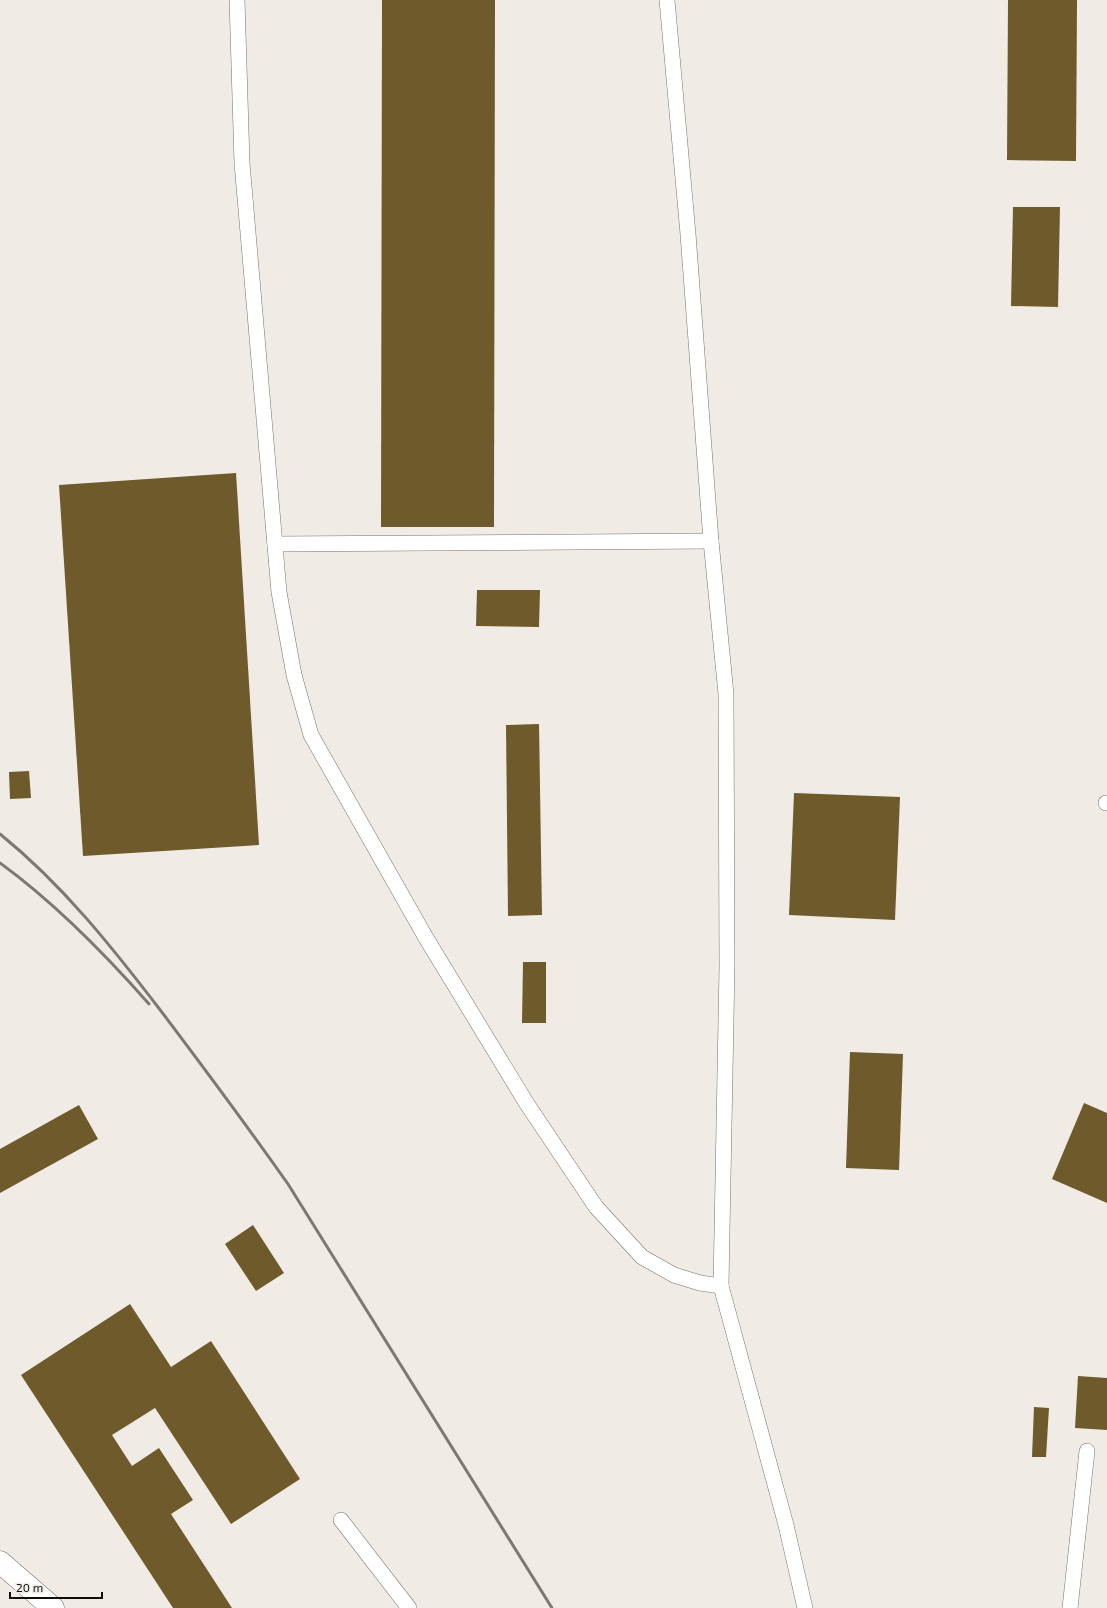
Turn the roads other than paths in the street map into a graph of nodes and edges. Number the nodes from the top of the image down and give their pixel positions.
1 (237, 0) edge
2 (667, 0) edge
3 (711, 540) junction
4 (275, 544) junction
5 (721, 1286) junction
6 (1086, 1451) dead end
7 (341, 1520) dead end
8 (0, 1562) edge
9 (53, 1608) edge
10 (409, 1608) edge
11 (805, 1608) edge
12 (1070, 1608) edge

1 - 4 lane
2 - 3 lane
3 - 4 lane
3 - 5 lane
4 - 5 lane
5 - 11 lane
6 - 12 lane
7 - 10 lane
8 - 9 street

